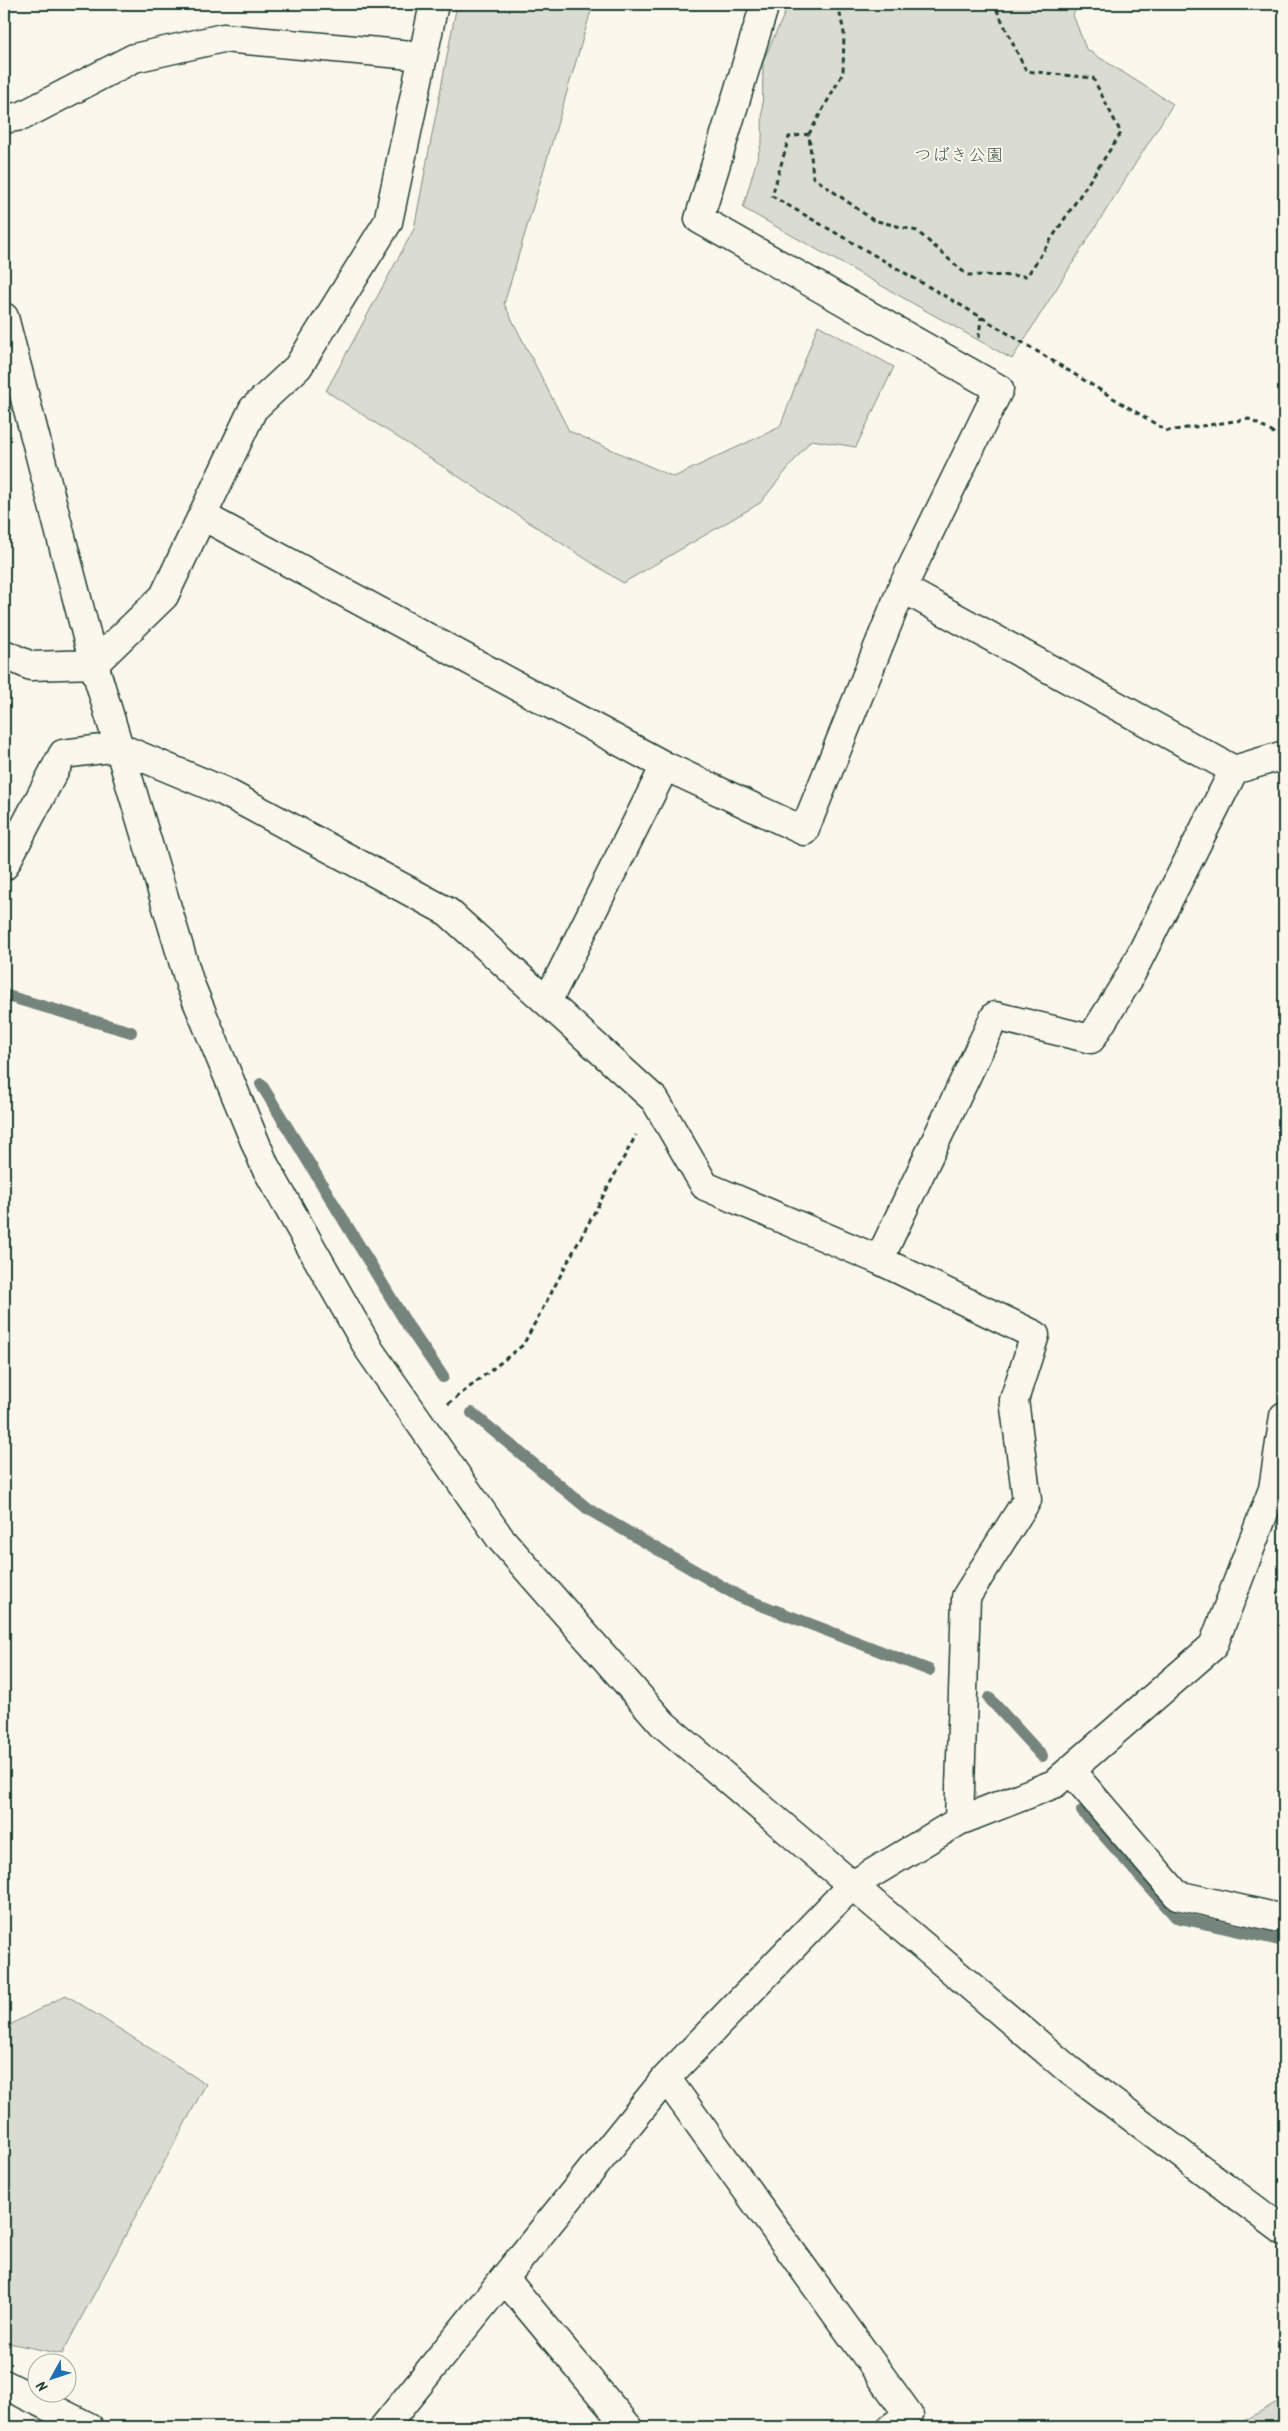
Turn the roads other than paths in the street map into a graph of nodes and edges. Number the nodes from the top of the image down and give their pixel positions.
1 (434, 4) edge
2 (765, 4) edge
3 (423, 56) junction
4 (4, 119) edge
5 (4, 317) edge
6 (202, 516) junction
7 (902, 588) junction
8 (4, 654) edge
9 (94, 664) junction
10 (118, 747) junction
11 (1284, 755) edge
12 (665, 766) junction
13 (1234, 770) junction
14 (4, 866) edge
15 (548, 1002) junction
16 (879, 1260) junction
17 (1284, 1416) edge
18 (1070, 1770) junction
19 (959, 1821) junction
20 (851, 1886) junction
21 (1284, 1919) edge
22 (666, 2078) junction
23 (1284, 2230) edge
24 (505, 2279) junction
25 (4, 2384) edge
26 (89, 2427) edge
27 (384, 2427) edge
28 (628, 2427) edge
29 (892, 2427) edge

1 - 3 street
2 - 7 street
3 - 4 street
3 - 6 street
5 - 9 street
6 - 9 street
6 - 12 street
7 - 12 street
7 - 13 street
8 - 9 street
9 - 10 street
10 - 14 street
10 - 15 street
10 - 20 street
11 - 13 street
12 - 15 street
13 - 16 street
15 - 16 street
16 - 19 street
17 - 18 street
18 - 19 street
18 - 21 street
19 - 20 street
20 - 22 street
20 - 23 street
22 - 24 street
22 - 29 street
24 - 27 street
24 - 28 street
25 - 26 street

